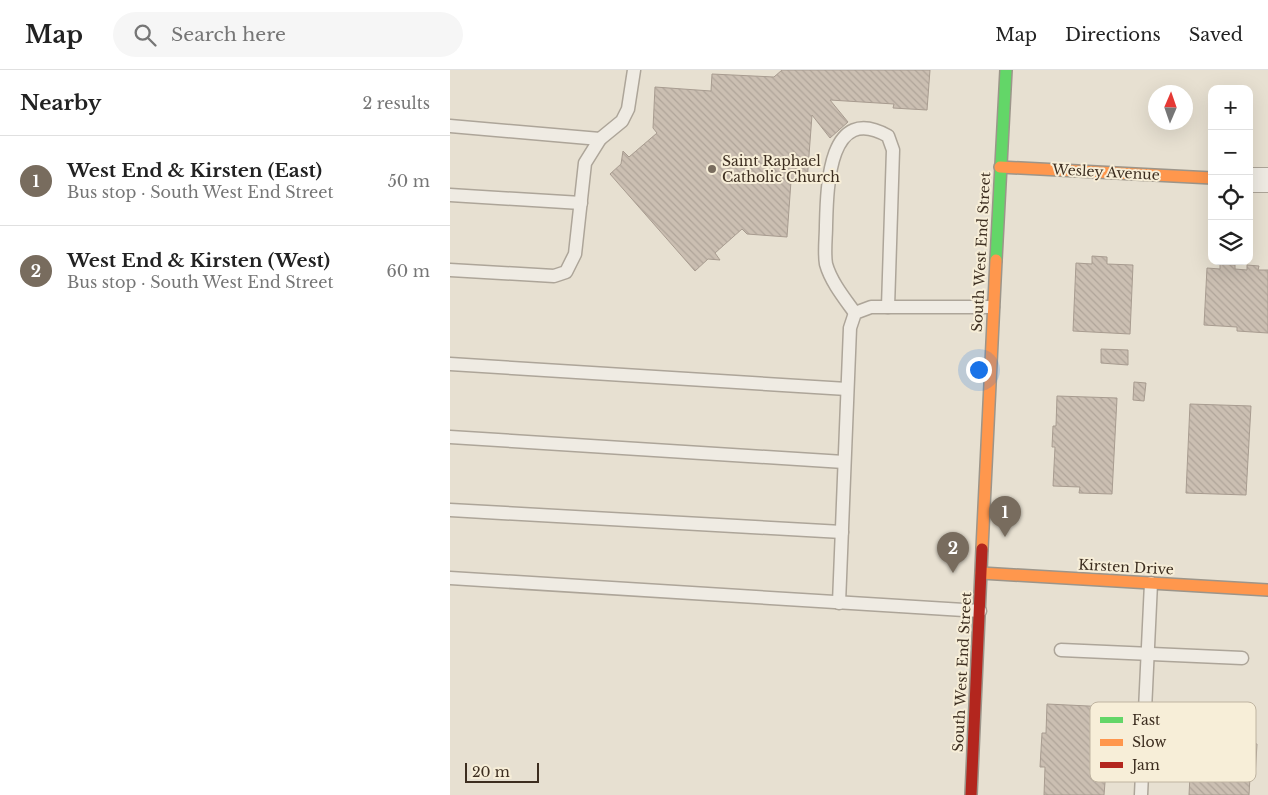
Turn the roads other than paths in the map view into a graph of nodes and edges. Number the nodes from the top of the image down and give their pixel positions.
1 (634, 70) edge
2 (1006, 70) edge
3 (450, 126) edge
4 (600, 139) junction
5 (1000, 167) junction
6 (1208, 178) edge
7 (1253, 180) edge
8 (1268, 180) edge
9 (450, 195) edge
10 (581, 203) junction
11 (450, 270) edge
12 (888, 307) junction
13 (993, 307) junction
14 (855, 313) junction
15 (450, 364) edge
16 (847, 390) junction
17 (450, 437) edge
18 (844, 462) junction
19 (450, 510) edge
20 (842, 532) junction
21 (981, 573) junction
22 (450, 578) edge
23 (1151, 583) junction
24 (1268, 590) edge
25 (839, 603) junction
26 (980, 611) junction
27 (1061, 650) dead end
28 (1148, 654) junction
29 (1242, 658) dead end
30 (1146, 702) edge
31 (1142, 782) edge
32 (971, 795) edge
33 (1141, 795) edge

1 - 4 lane
2 - 5 street, South West End Street
3 - 4 lane
4 - 10 lane
5 - 6 street, Wesley Avenue
5 - 13 street, South West End Street
7 - 8 street
9 - 10 lane
10 - 11 lane
12 - 13 lane
12 - 14 lane
12 - 14 lane
13 - 21 street, South West End Street
14 - 16 lane
15 - 16 lane
16 - 18 lane
17 - 18 lane
18 - 20 lane
19 - 20 lane
20 - 25 lane
21 - 23 street, Kirsten Drive
21 - 26 street, South West End Street
22 - 25 lane
23 - 24 street, Kirsten Drive
23 - 28 lane
25 - 26 lane
26 - 32 street, South West End Street
27 - 28 lane
28 - 29 lane
28 - 30 lane
31 - 33 lane

